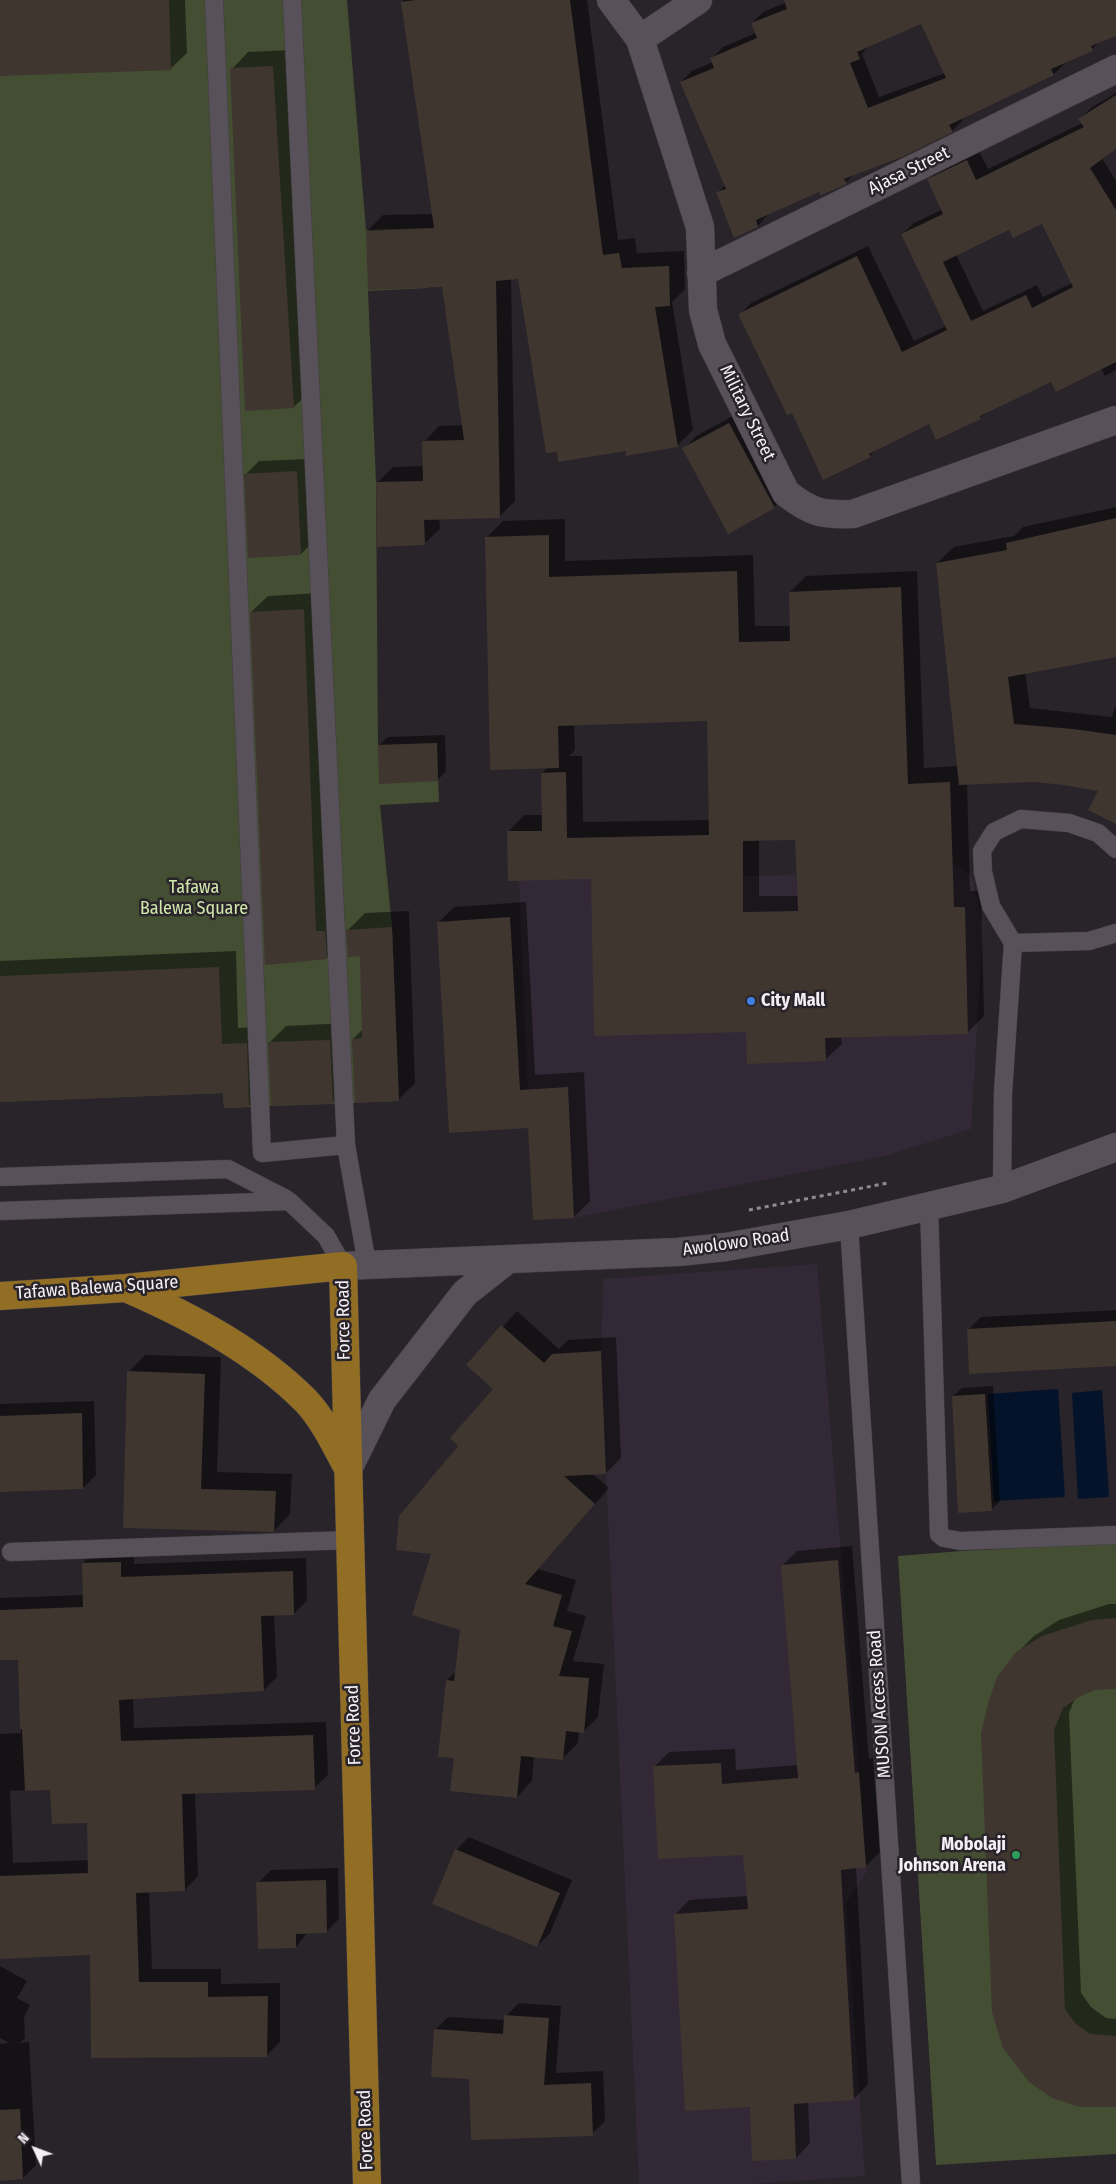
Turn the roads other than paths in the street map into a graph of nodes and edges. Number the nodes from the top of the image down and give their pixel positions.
1 (214, 0) edge
2 (292, 0) edge
3 (611, 0) edge
4 (698, 0) edge
5 (640, 39) junction
6 (1116, 68) edge
7 (702, 273) junction
8 (1116, 420) edge
9 (1116, 849) edge
10 (1116, 933) edge
11 (1013, 943) junction
12 (346, 1146) junction
13 (1116, 1147) edge
14 (0, 1177) edge
15 (1002, 1188) junction
16 (288, 1201) junction
17 (929, 1205) junction
18 (0, 1211) edge
19 (849, 1225) junction
20 (507, 1260) junction
21 (355, 1265) junction
22 (126, 1288) junction
23 (0, 1296) edge
24 (348, 1469) junction
25 (1116, 1535) edge
26 (349, 1540) junction
27 (11, 1552) dead end
28 (367, 2184) edge
29 (911, 2184) edge

1 - 12 lane
2 - 12 lane
3 - 5 street, Military Street
4 - 5 street
5 - 7 street, Military Street
6 - 7 street, Ajasa Street
7 - 8 street, Military Street
9 - 11 lane
10 - 11 lane
11 - 15 lane
12 - 21 lane
13 - 15 street, Awolowo Road
14 - 16 lane
15 - 17 street, Awolowo Road
16 - 18 lane
16 - 21 lane
17 - 19 street, Awolowo Road
17 - 25 lane
19 - 20 street, Awolowo Road
19 - 29 lane, MUSON Access Road
20 - 21 street, Awolowo Road
20 - 24 street
21 - 22 main road, Tafawa Balewa Square
21 - 24 main road, Force Road
22 - 23 main road, Tafawa Balewa Square
22 - 24 main road
24 - 26 main road, Force Road
26 - 27 lane
26 - 28 main road, Force Road

